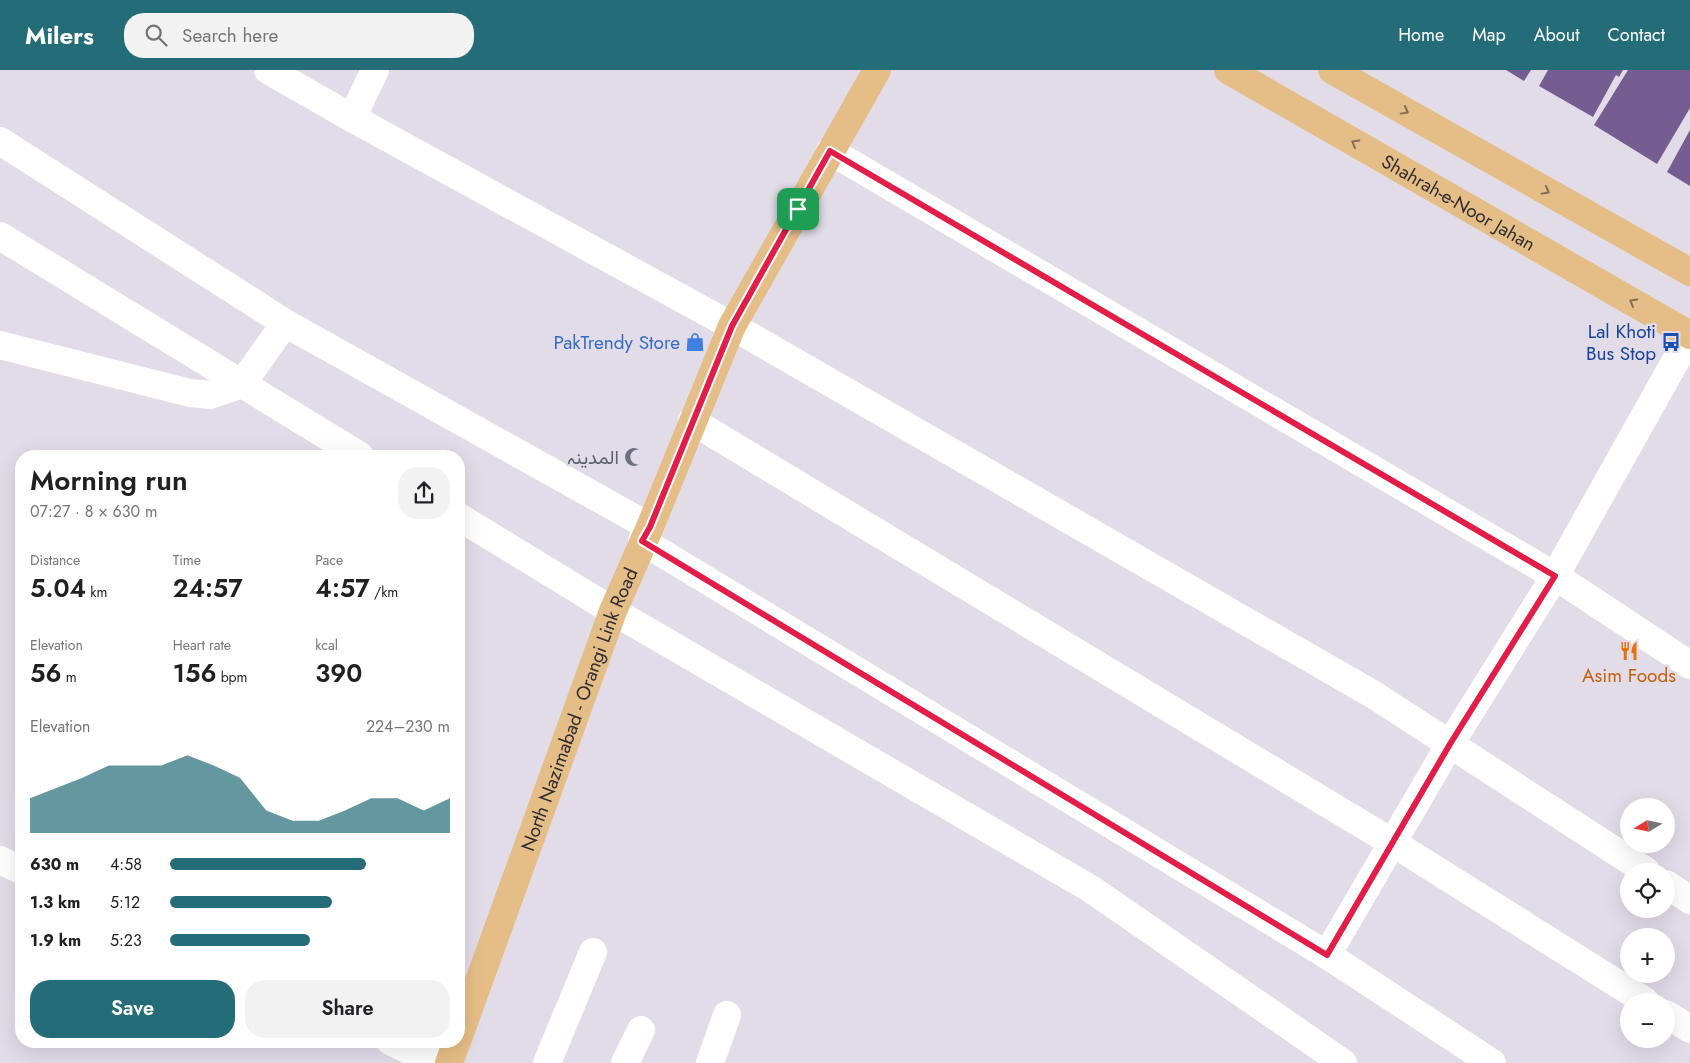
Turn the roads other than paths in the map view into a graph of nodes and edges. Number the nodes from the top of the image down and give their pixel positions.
1 (268, 70) edge
2 (375, 70) edge
3 (877, 70) edge
4 (1228, 70) edge
5 (1332, 70) edge
6 (352, 118) junction
7 (0, 141) edge
8 (830, 151) junction
9 (0, 236) edge
10 (1690, 272) edge
11 (285, 323) junction
12 (732, 326) junction
13 (1690, 335) edge
14 (0, 345) edge
15 (242, 384) junction
16 (692, 421) junction
17 (350, 450) edge
18 (465, 520) edge
19 (646, 534) junction
20 (1555, 576) junction
21 (613, 611) junction
22 (1690, 665) edge
23 (1450, 744) junction
24 (1393, 843) junction
25 (0, 860) edge
26 (1634, 863) edge
27 (15, 867) edge
28 (1675, 890) edge
29 (1690, 900) edge
30 (593, 952) dead end
31 (1327, 955) junction
32 (1632, 993) edge
33 (727, 1015) dead end
34 (465, 1019) edge
35 (1675, 1020) edge
36 (1690, 1029) edge
37 (641, 1030) dead end
38 (405, 1048) edge
39 (454, 1048) edge
40 (437, 1063) edge
41 (449, 1063) edge
42 (547, 1063) edge
43 (626, 1063) edge
44 (710, 1063) edge
45 (1343, 1063) edge
46 (1492, 1063) edge

1 - 6 street
2 - 6 street
3 - 8 main road, North Nazimabad - Orangi Link Road
13 -> 4 main road, Shahrah-e-Noor Jahan
5 -> 10 main road
6 - 12 street
7 - 11 street
8 - 12 main road, North Nazimabad - Orangi Link Road
8 - 20 street
9 - 15 street
11 - 15 street
11 - 19 street
12 - 16 main road, North Nazimabad - Orangi Link Road
12 - 23 street
13 - 20 street
14 - 15 street
15 - 17 street
16 - 19 main road, North Nazimabad - Orangi Link Road
16 - 24 street
18 - 21 street
19 - 21 main road, North Nazimabad - Orangi Link Road
19 - 31 street
20 - 22 street
20 - 23 street
21 - 34 main road, North Nazimabad - Orangi Link Road
21 - 45 street
23 - 24 street
23 - 26 street
24 - 31 street
24 - 32 street
25 - 27 street
28 - 29 street
30 - 42 street
31 - 46 street
33 - 44 street
35 - 36 street
37 - 43 street
38 - 40 street
39 - 41 main road

